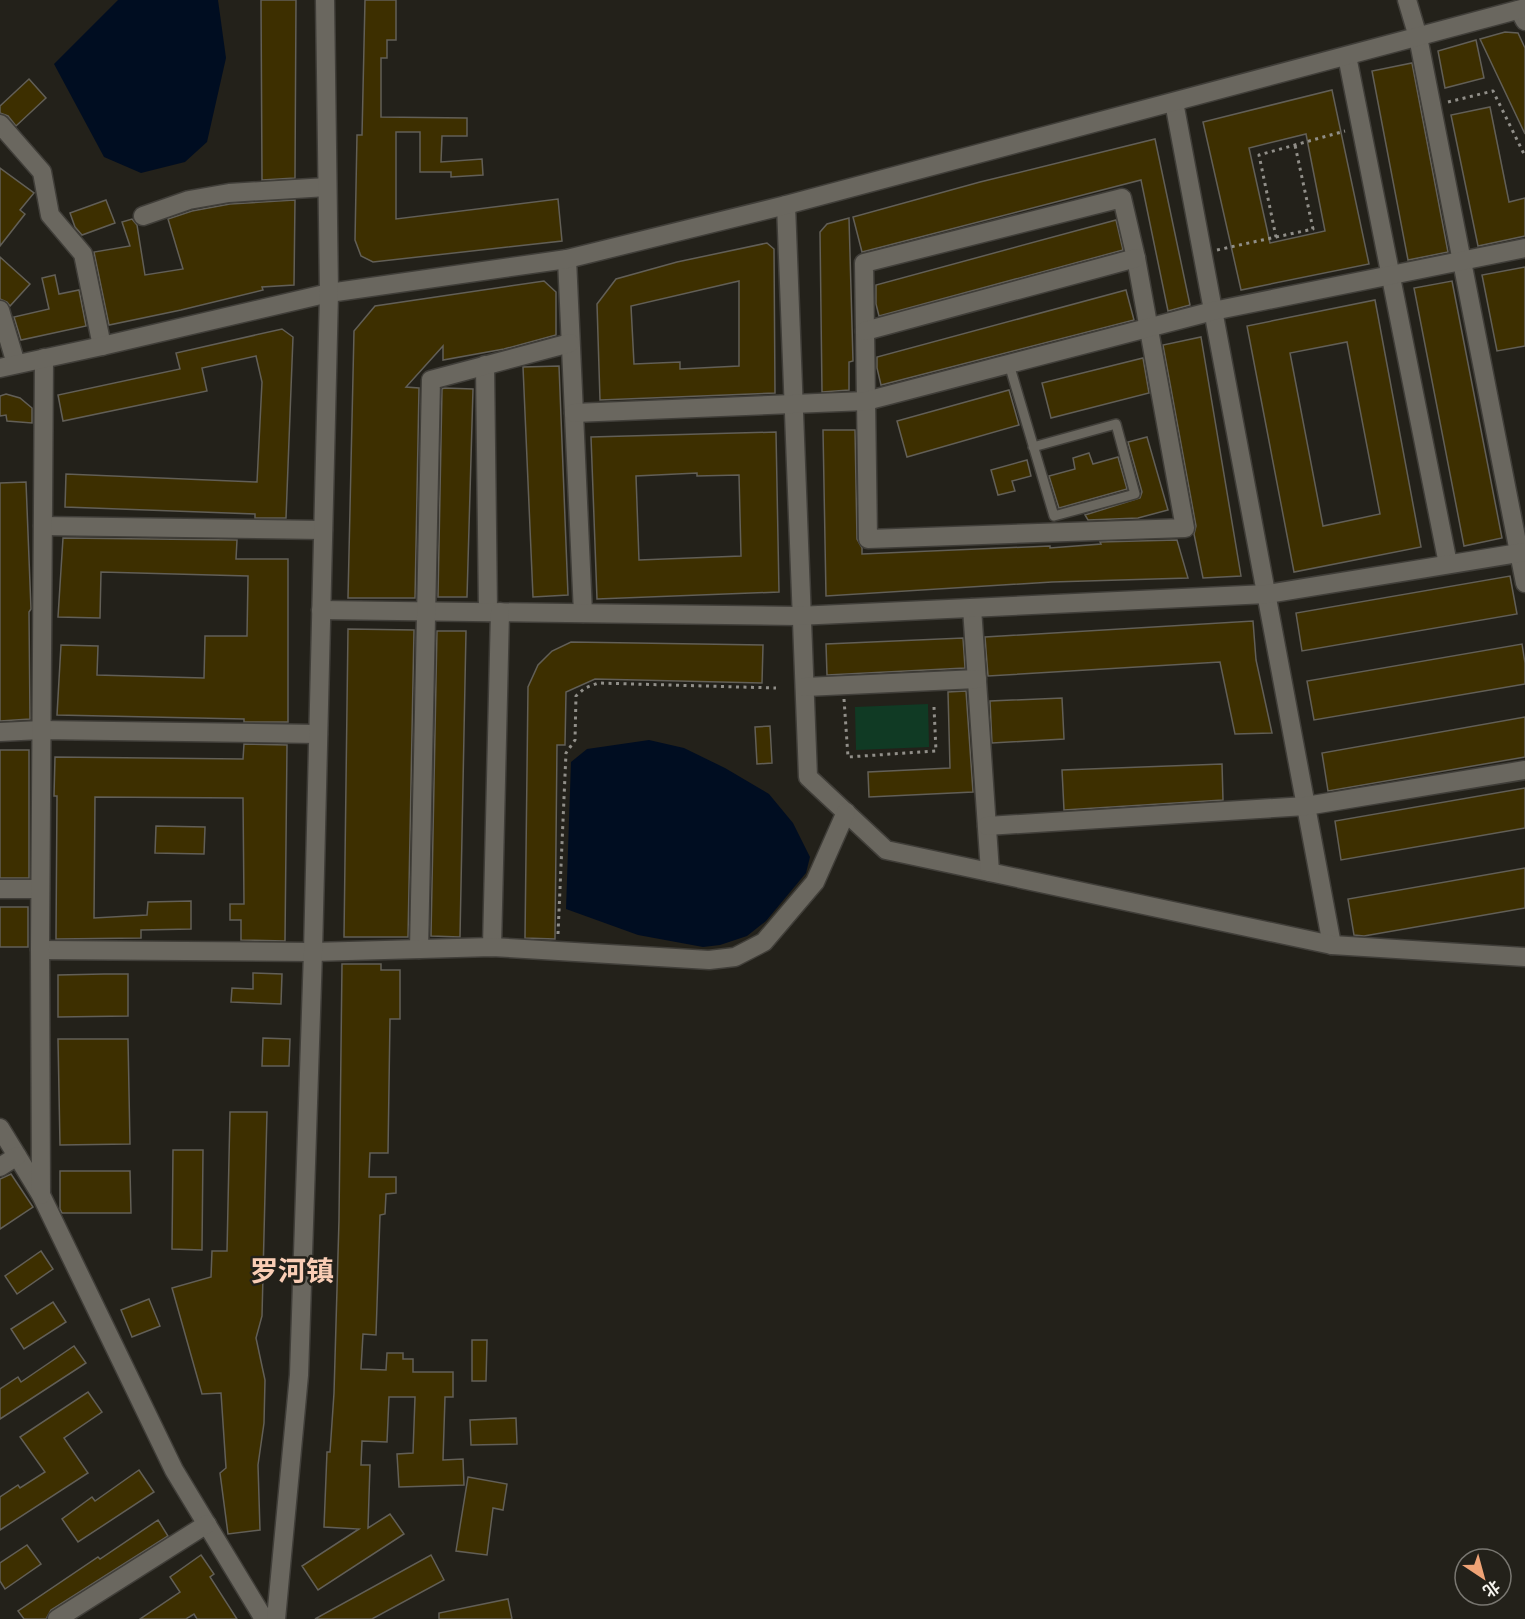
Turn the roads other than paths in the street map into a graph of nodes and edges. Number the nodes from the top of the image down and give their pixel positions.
1 (325, 0) edge
2 (1407, 0) edge
3 (1523, 13) edge
4 (1418, 37) junction
5 (1347, 56) junction
6 (1174, 102) junction
7 (0, 124) edge
8 (327, 187) junction
9 (786, 205) junction
10 (143, 216) dead end
11 (1525, 248) edge
12 (1136, 258) junction
13 (567, 259) junction
14 (1462, 261) junction
15 (1391, 275) junction
16 (329, 293) junction
17 (0, 310) edge
18 (1213, 311) junction
19 (1149, 328) junction
20 (865, 331) junction
21 (570, 343) junction
22 (102, 346) junction
23 (44, 358) junction
24 (1009, 364) junction
25 (485, 365) junction
26 (8, 366) edge
27 (866, 401) junction
28 (794, 405) junction
29 (574, 413) junction
30 (1033, 447) junction
31 (43, 526) junction
32 (323, 530) junction
33 (1522, 552) edge
34 (1448, 564) junction
35 (1525, 583) edge
36 (1266, 594) junction
37 (972, 608) junction
38 (321, 610) junction
39 (426, 611) junction
40 (494, 612) junction
41 (583, 613) junction
42 (802, 615) junction
43 (977, 679) junction
44 (805, 687) junction
45 (41, 730) junction
46 (0, 732) edge
47 (318, 734) junction
48 (1525, 770) edge
49 (1306, 806) junction
50 (846, 812) junction
51 (987, 826) junction
52 (990, 872) junction
53 (0, 889) edge
54 (40, 890) junction
55 (1332, 945) junction
56 (492, 947) junction
57 (419, 949) junction
58 (40, 950) junction
59 (313, 952) junction
60 (1525, 957) edge
61 (0, 1128) edge
62 (17, 1156) junction
63 (0, 1167) edge
64 (41, 1195) junction
65 (207, 1524) junction
66 (57, 1619) edge
67 (264, 1619) edge
68 (276, 1619) edge

1 - 8 street
2 - 4 street
3 - 4 street
4 - 5 street
4 - 14 street
5 - 6 street
5 - 15 street
6 - 9 street
6 - 18 street
7 - 22 street
8 - 10 street
8 - 16 street
9 - 13 street
9 - 28 street
11 - 14 street
12 - 19 street
12 - 20 street
12 - 20 street
13 - 16 street
13 - 21 street
14 - 15 street
14 - 33 street
15 - 18 street
15 - 34 street
16 - 22 street
16 - 32 street
17 - 26 street
18 - 19 street
18 - 36 street
19 - 24 street
19 - 27 street
20 - 27 street
21 - 25 street
21 - 29 street
22 - 23 street
23 - 26 street
23 - 31 street
24 - 27 street
24 - 30 lane
25 - 39 street
25 - 40 street
27 - 28 street
28 - 29 street
28 - 42 street
29 - 41 street
30 - 30 lane
31 - 32 street
31 - 45 street
32 - 38 street
33 - 34 street
33 - 35 street
34 - 36 street
36 - 37 street
36 - 49 street
37 - 42 street
37 - 43 street
38 - 39 street
38 - 47 street
39 - 40 street
39 - 57 street
40 - 41 street
40 - 56 street
41 - 42 street
42 - 44 street
43 - 44 street
43 - 51 street
44 - 50 street
45 - 46 street
45 - 47 street
45 - 54 street
47 - 59 street
48 - 49 street
49 - 51 street
49 - 55 street
50 - 52 street
50 - 56 street
51 - 52 street
52 - 55 street
53 - 54 street
54 - 58 street
55 - 60 street
56 - 57 street
57 - 59 street
58 - 59 street
58 - 64 street
59 - 68 street
61 - 62 street
62 - 63 street
62 - 64 street
64 - 65 street
65 - 66 street
65 - 67 street

